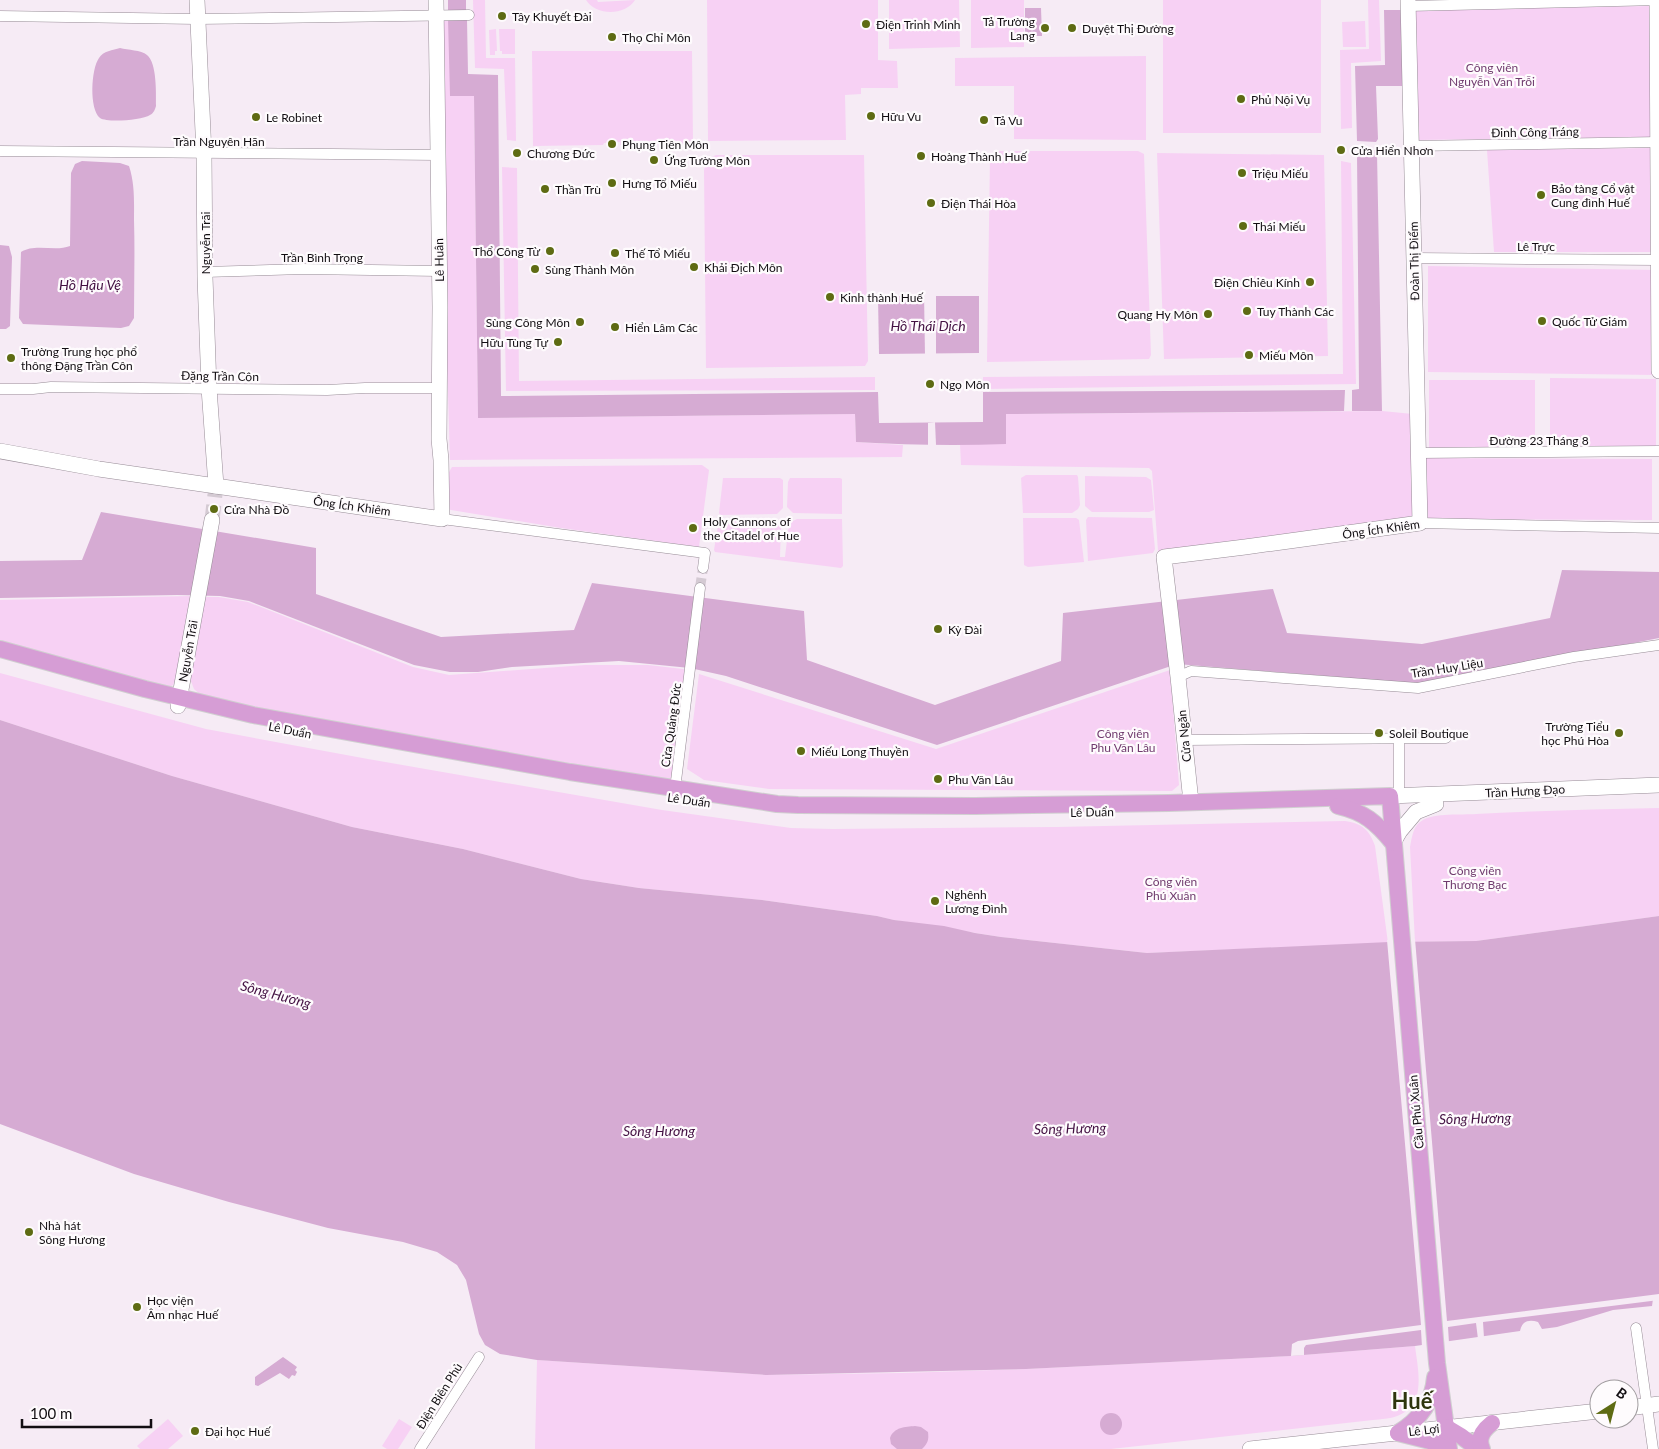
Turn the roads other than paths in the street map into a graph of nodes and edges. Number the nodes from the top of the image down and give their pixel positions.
1 (198, 0) edge
2 (436, 0) edge
3 (1657, 0) edge
4 (1408, 3) edge
5 (470, 15) dead end
6 (0, 16) edge
7 (436, 16) junction
8 (198, 19) junction
9 (1659, 142) edge
10 (1411, 146) junction
11 (0, 151) edge
12 (204, 154) junction
13 (438, 155) junction
14 (1414, 258) junction
15 (1657, 260) junction
16 (439, 271) junction
17 (205, 272) junction
18 (1659, 371) edge
19 (209, 388) junction
20 (440, 388) junction
21 (0, 389) edge
22 (0, 450) edge
23 (1659, 452) edge
24 (1419, 453) junction
25 (216, 486) junction
26 (442, 519) junction
27 (212, 520) tunnel mouth
28 (1420, 523) junction
29 (1659, 528) edge
30 (703, 568) tunnel mouth
31 (700, 588) tunnel mouth
32 (1169, 598) joint
33 (1659, 645) edge
34 (0, 649) edge
35 (0, 658) edge
36 (1178, 673) junction
37 (179, 702) junction
38 (1399, 738) junction
39 (1446, 738) dead end
40 (1185, 740) junction
41 (1659, 785) edge
42 (674, 793) junction
43 (1659, 794) edge
44 (1393, 799) junction
45 (1436, 804) junction
46 (1338, 806) junction
47 (1191, 807) junction
48 (1393, 843) junction
49 (1636, 1328) dead end
50 (479, 1357) dead end
51 (1436, 1363) junction
52 (1653, 1405) edge
53 (1639, 1407) edge
54 (1589, 1412) edge
55 (1492, 1423) junction
56 (1446, 1427) junction
57 (1398, 1433) junction
58 (420, 1449) edge
59 (1250, 1449) edge
60 (1447, 1449) edge
61 (1480, 1449) edge
62 (1653, 1449) edge

1 - 8 main road, Nguyễn Trãi
2 - 7 main road, Lê Huân
3 - 4 street
3 - 9 main road
4 - 10 main road, Đoàn Thị Điểm
5 - 7 street
6 - 8 street
7 - 8 street
7 - 13 main road, Lê Huân
8 - 12 main road, Nguyễn Trãi
9 - 10 street, Đinh Công Tráng
9 - 15 main road
10 - 14 main road, Đoàn Thị Điểm
11 - 12 street, Trần Nguyên Hãn
12 - 13 street, Trần Nguyên Hãn
12 - 17 main road, Nguyễn Trãi
13 - 16 main road, Lê Huân
14 - 15 street, Lê Trực
14 - 24 main road, Đoàn Thị Điểm
15 - 18 main road
16 - 17 street, Trần Bình Trọng
16 - 20 main road, Lê Huân
17 - 19 main road, Nguyễn Trãi
19 - 20 street, Đặng Trần Côn
19 - 21 street, Đặng Trần Côn
19 - 25 main road, Nguyễn Trãi
20 - 26 main road, Lê Huân
22 - 25 main road, Ông Ích Khiêm
23 - 24 street, Đường 23 Tháng 8
24 - 28 main road, Đoàn Thị Điểm
25 - 26 main road, Ông Ích Khiêm
26 - 30 street, Ông Ích Khiêm
27 - 37 main road, Nguyễn Trãi
28 - 29 street, Ông Ích Khiêm
28 - 32 main road, Ông Ích Khiêm
31 - 42 street, Cửa Quảng Đức
32 - 36 main road, Cửa Ngăn
33 - 36 street, Trần Huy Liệu
34 - 37 main road, Lê Duẩn
35 - 37 main road, Lê Duẩn
36 - 40 main road, Cửa Ngăn
37 - 42 main road, Lê Duẩn
38 - 39 street
38 - 40 street
38 - 44 street
40 - 47 main road, Cửa Ngăn
41 - 44 main road, Trần Hưng Đạo
42 - 47 main road, Lê Duẩn
43 - 45 main road, Trần Hưng Đạo
44 - 45 main road, Trần Hưng Đạo
44 - 46 main road, Lê Duẩn
44 - 47 main road, Lê Duẩn
44 - 48 main road, Cầu Phú Xuân
45 - 48 main road
46 - 47 main road, Lê Duẩn
46 - 48 main road
48 - 51 main road, Cầu Phú Xuân
49 - 52 street
50 - 58 street, Điện Biên Phủ
51 - 56 main road, Cầu Phú Xuân
51 - 57 main road
52 - 53 main road
52 - 62 street
54 - 55 main road, Lê Lợi
55 - 56 main road, Lê Lợi
55 - 61 main road
56 - 57 main road, Lê Lợi
56 - 60 main road, Cầu Phú Xuân
56 - 61 main road
57 - 59 main road, Lê Lợi
57 - 60 main road

